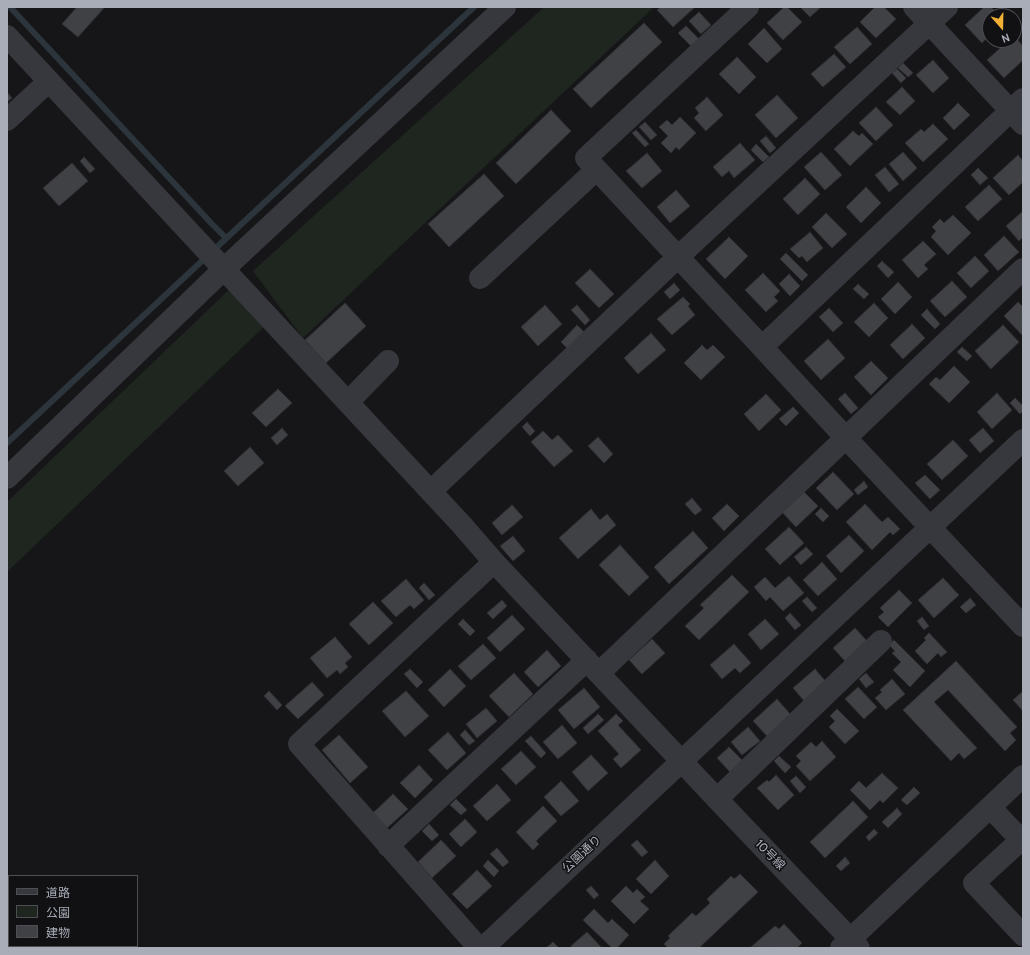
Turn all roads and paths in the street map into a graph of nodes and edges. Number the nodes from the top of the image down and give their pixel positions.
1 (505, 7) edge
2 (748, 7) edge
3 (914, 7) edge
4 (947, 7) edge
5 (930, 24) junction
6 (7, 36) edge
7 (49, 82) junction
8 (1019, 111) edge
9 (7, 120) edge
10 (596, 170) junction
11 (678, 257) junction
12 (224, 269) junction
13 (1023, 269) edge
14 (480, 278) dead end
15 (762, 347) junction
16 (388, 361) dead end
17 (348, 402) junction
18 (845, 438) junction
19 (1023, 440) edge
20 (7, 478) edge
21 (431, 491) junction
22 (931, 528) junction
23 (494, 562) junction
24 (1023, 626) edge
25 (881, 641) dead end
26 (593, 667) junction
27 (682, 761) junction
28 (1023, 776) edge
29 (717, 799) junction
30 (990, 807) junction
31 (388, 846) junction
32 (1023, 935) edge
33 (850, 945) edge
34 (479, 948) edge
35 (483, 948) edge

1 - 12 street
2 - 10 street
3 - 5 street
4 - 5 street
5 - 8 street
5 - 11 street
6 - 7 street, 10号線
7 - 9 street
7 - 12 street, 10号線
8 - 15 street
10 - 11 street
10 - 14 street
11 - 15 street
11 - 21 street
12 - 17 street, 10号線
12 - 20 street
13 - 18 street
15 - 18 street
16 - 17 street
17 - 21 street, 10号線
18 - 22 street
18 - 26 street
19 - 22 street, 公園通り
21 - 23 street, 10号線
22 - 24 street
22 - 27 street, 公園通り
23 - 26 street, 10号線
23 - 31 street
25 - 29 street
26 - 27 street, 10号線
26 - 31 street
27 - 29 street, 10号線
27 - 35 street, 公園通り
28 - 30 street
29 - 33 street, 10号線
30 - 32 street
30 - 33 street
31 - 34 street

